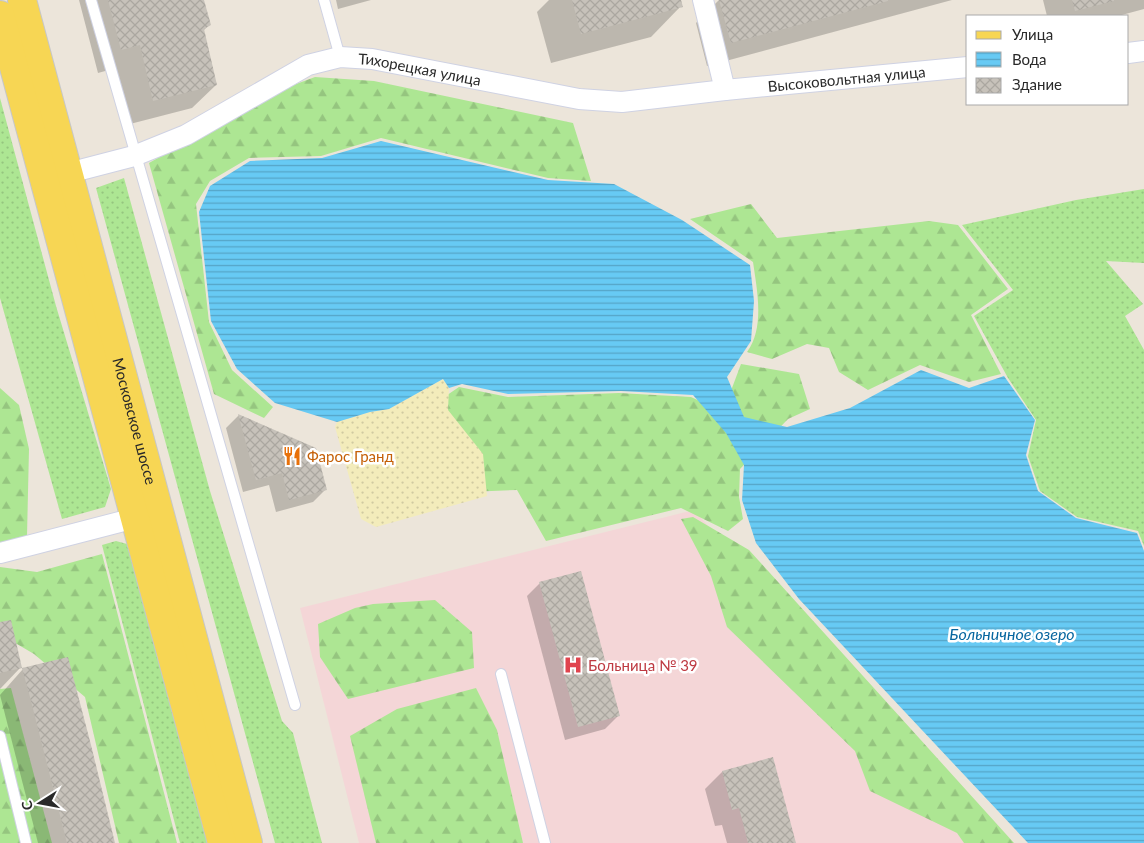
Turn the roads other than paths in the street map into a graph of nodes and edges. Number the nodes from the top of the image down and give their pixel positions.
1 (22, 0) edge
2 (91, 0) edge
3 (324, 0) edge
4 (703, 0) edge
5 (0, 15) edge
6 (1144, 51) edge
7 (1129, 53) edge
8 (340, 57) junction
9 (966, 68) edge
10 (725, 90) junction
11 (134, 156) junction
12 (56, 176) junction
13 (135, 518) junction
14 (0, 553) edge
15 (501, 674) dead end
16 (295, 705) dead end
17 (0, 736) edge
18 (26, 843) edge
19 (222, 843) edge
20 (248, 843) edge
21 (545, 843) edge

1 - 12 main road, Московское шоссе
2 - 11 lane
3 - 8 lane
4 - 10 street
5 - 12 main road, Московское шоссе
6 - 7 street
8 - 10 street, Тихорецкая улица
8 - 11 street, Тихорецкая улица
9 - 10 street, Высоковольтная улица
11 - 12 street, Тихорецкая улица
11 - 16 lane
12 - 13 main road, Московское шоссе
12 - 20 main road, Московское шоссе
13 - 14 street
13 - 19 main road, Московское шоссе
15 - 21 lane
17 - 18 lane

